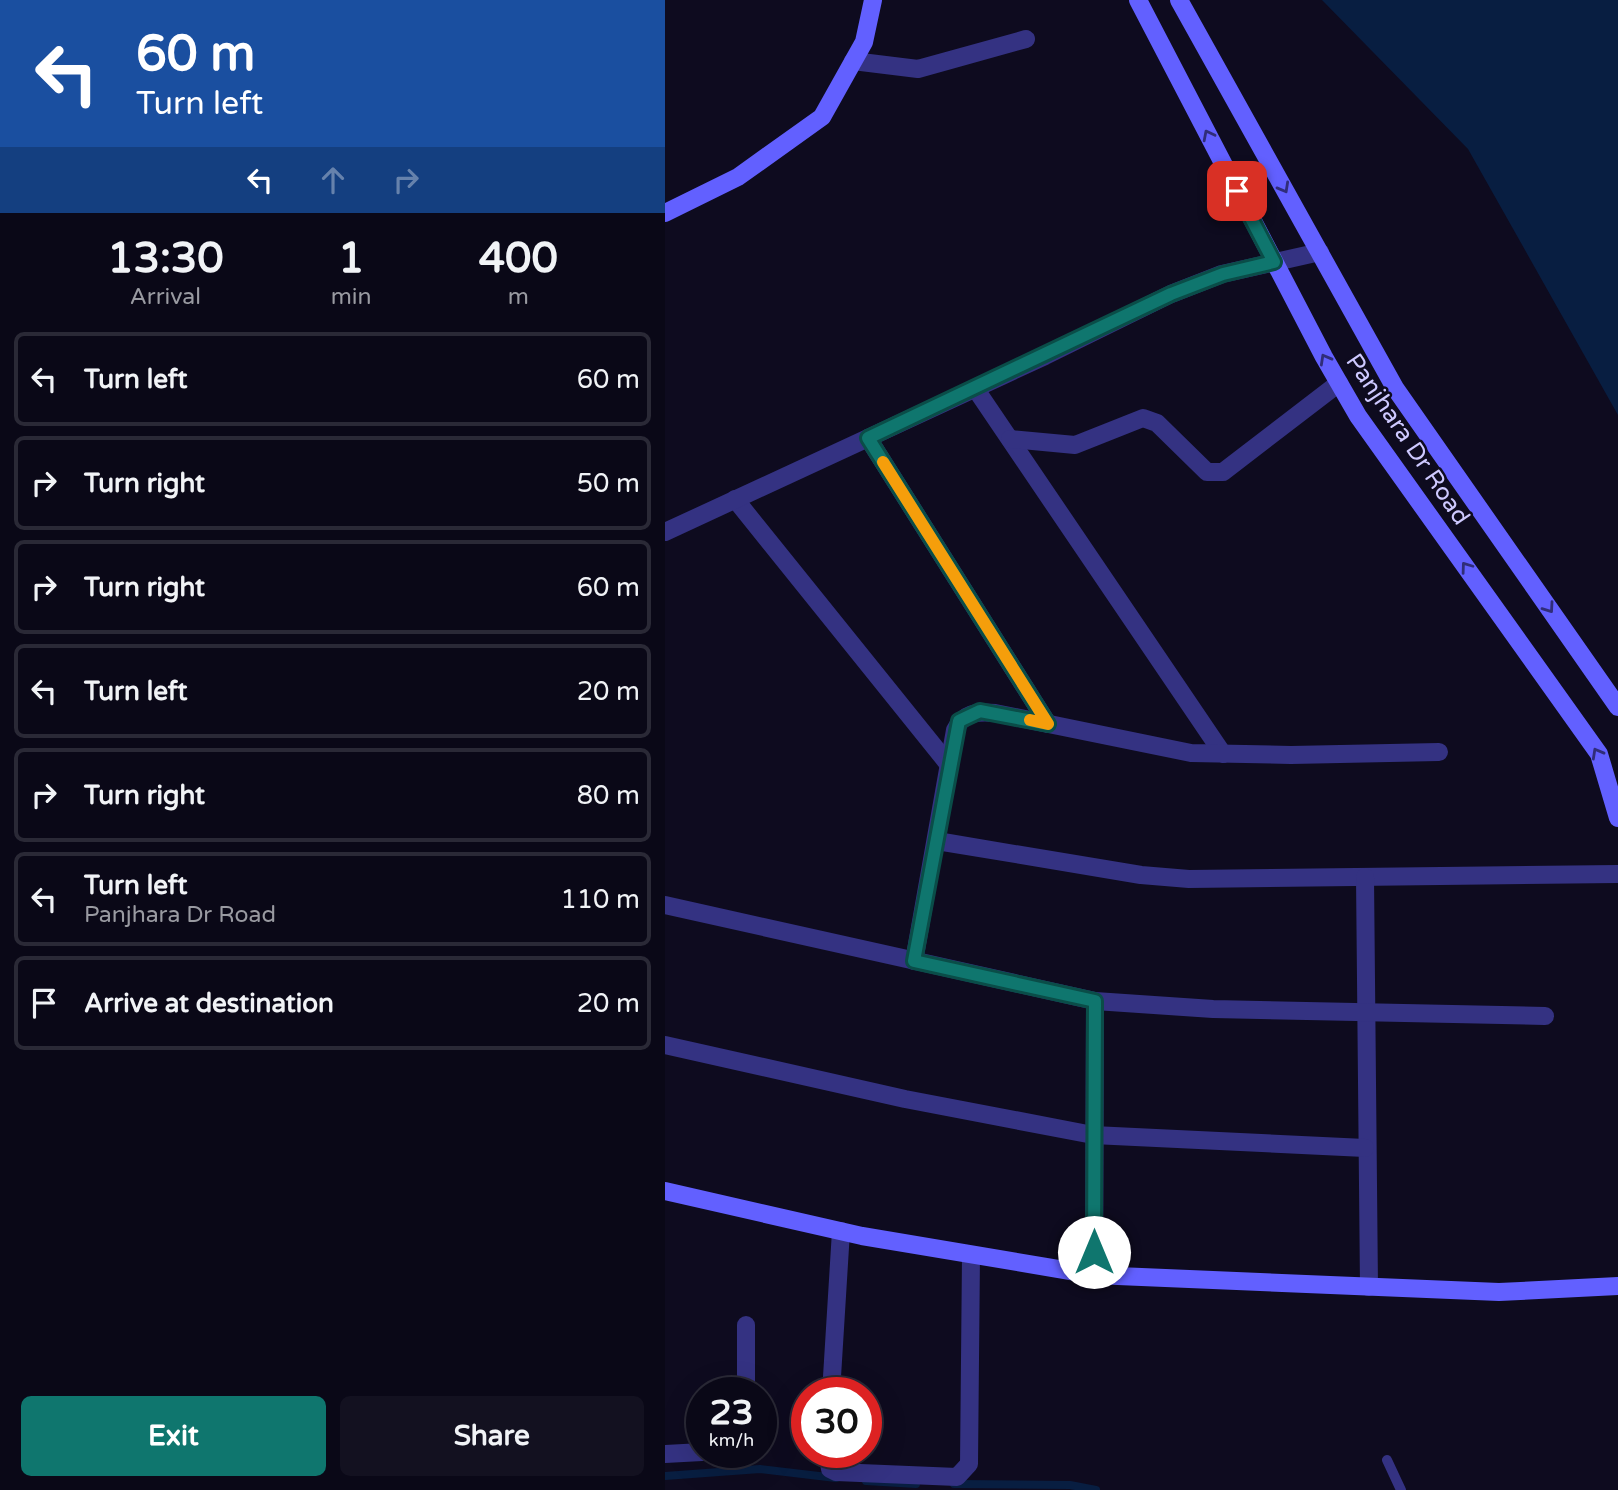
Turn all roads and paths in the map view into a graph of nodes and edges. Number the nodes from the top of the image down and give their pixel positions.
1 (873, 0) edge
2 (1138, 0) edge
3 (1179, 0) edge
4 (1026, 39) dead end
5 (853, 61) junction
6 (665, 212) edge
7 (1320, 252) junction
8 (1274, 262) junction
9 (1339, 383) junction
10 (975, 388) junction
11 (868, 438) junction
12 (1010, 439) junction
13 (736, 499) junction
14 (665, 532) edge
15 (1618, 707) edge
16 (1048, 724) junction
17 (1439, 752) dead end
18 (1223, 754) junction
19 (949, 765) junction
20 (1618, 818) edge
21 (937, 841) junction
22 (1618, 874) edge
23 (1365, 877) junction
24 (665, 905) edge
25 (914, 961) junction
26 (1095, 1001) junction
27 (1364, 1012) junction
28 (1545, 1016) dead end
29 (665, 1045) edge
30 (1093, 1135) junction
31 (1365, 1148) junction
32 (665, 1191) edge
33 (841, 1231) junction
34 (971, 1255) junction
35 (1094, 1275) junction
36 (1618, 1286) edge
37 (1369, 1287) junction
38 (746, 1325) dead end
39 (746, 1377) edge
40 (832, 1377) edge
41 (686, 1453) edge
42 (665, 1454) edge
43 (1387, 1460) dead end
44 (830, 1468) edge
45 (1401, 1490) edge

1 - 5 street
8 -> 2 street, Panjhara Dr Road
3 -> 7 street, Panjhara Dr Road
4 - 5 street
5 - 6 street
7 - 8 street
7 -> 15 street, Panjhara Dr Road
9 -> 8 street, Panjhara Dr Road
8 - 10 street
9 - 12 street
20 -> 9 street, Panjhara Dr Road
10 - 11 street
10 - 12 street
11 - 13 street
11 - 16 street
12 - 18 street
13 - 14 street
13 - 19 street
16 - 18 street
16 - 19 street
17 - 18 street
19 - 21 street
21 - 23 street
21 - 25 street
22 - 23 street
23 - 27 street
24 - 25 street
25 - 26 street
26 - 27 street
26 - 30 street
27 - 28 street
27 - 31 street
29 - 30 street
30 - 31 street
30 - 35 street
31 - 37 street
32 - 33 street
33 - 34 street
33 - 40 street
34 - 35 street
34 - 44 street
35 - 37 street
36 - 37 street
38 - 39 street
41 - 42 street
43 - 45 lane

